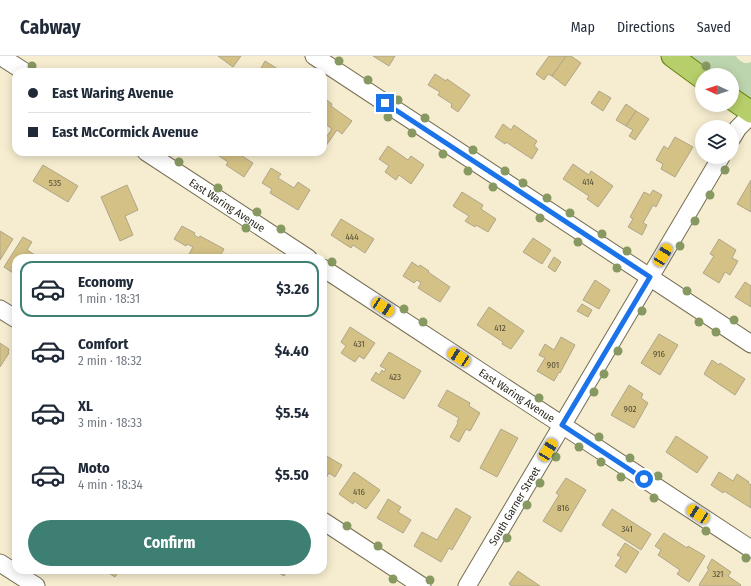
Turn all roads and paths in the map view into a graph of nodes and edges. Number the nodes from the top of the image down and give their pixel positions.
1 (0, 56) edge
2 (314, 56) edge
3 (672, 56) edge
4 (19, 68) edge
5 (695, 73) edge
6 (739, 105) edge
7 (751, 114) edge
8 (739, 127) edge
9 (152, 156) edge
10 (716, 164) edge
11 (302, 254) edge
12 (327, 271) edge
13 (650, 277) junction
14 (0, 309) edge
15 (12, 316) edge
16 (751, 344) edge
17 (562, 425) junction
18 (327, 524) edge
19 (751, 549) edge
20 (0, 562) edge
21 (12, 570) edge
22 (18, 574) edge
23 (36, 586) edge
24 (422, 586) edge
25 (467, 586) edge

1 - 4 street
2 - 13 street
3 - 5 main road
6 - 7 main road
7 - 8 street
9 - 11 street, East Waring Avenue
10 - 13 street, South Garner Street
12 - 17 street, East Waring Avenue
13 - 16 street
13 - 17 street, South Garner Street
14 - 15 street
17 - 19 street, East Waring Avenue
17 - 25 street, South Garner Street
18 - 24 street
20 - 21 street
22 - 23 street

